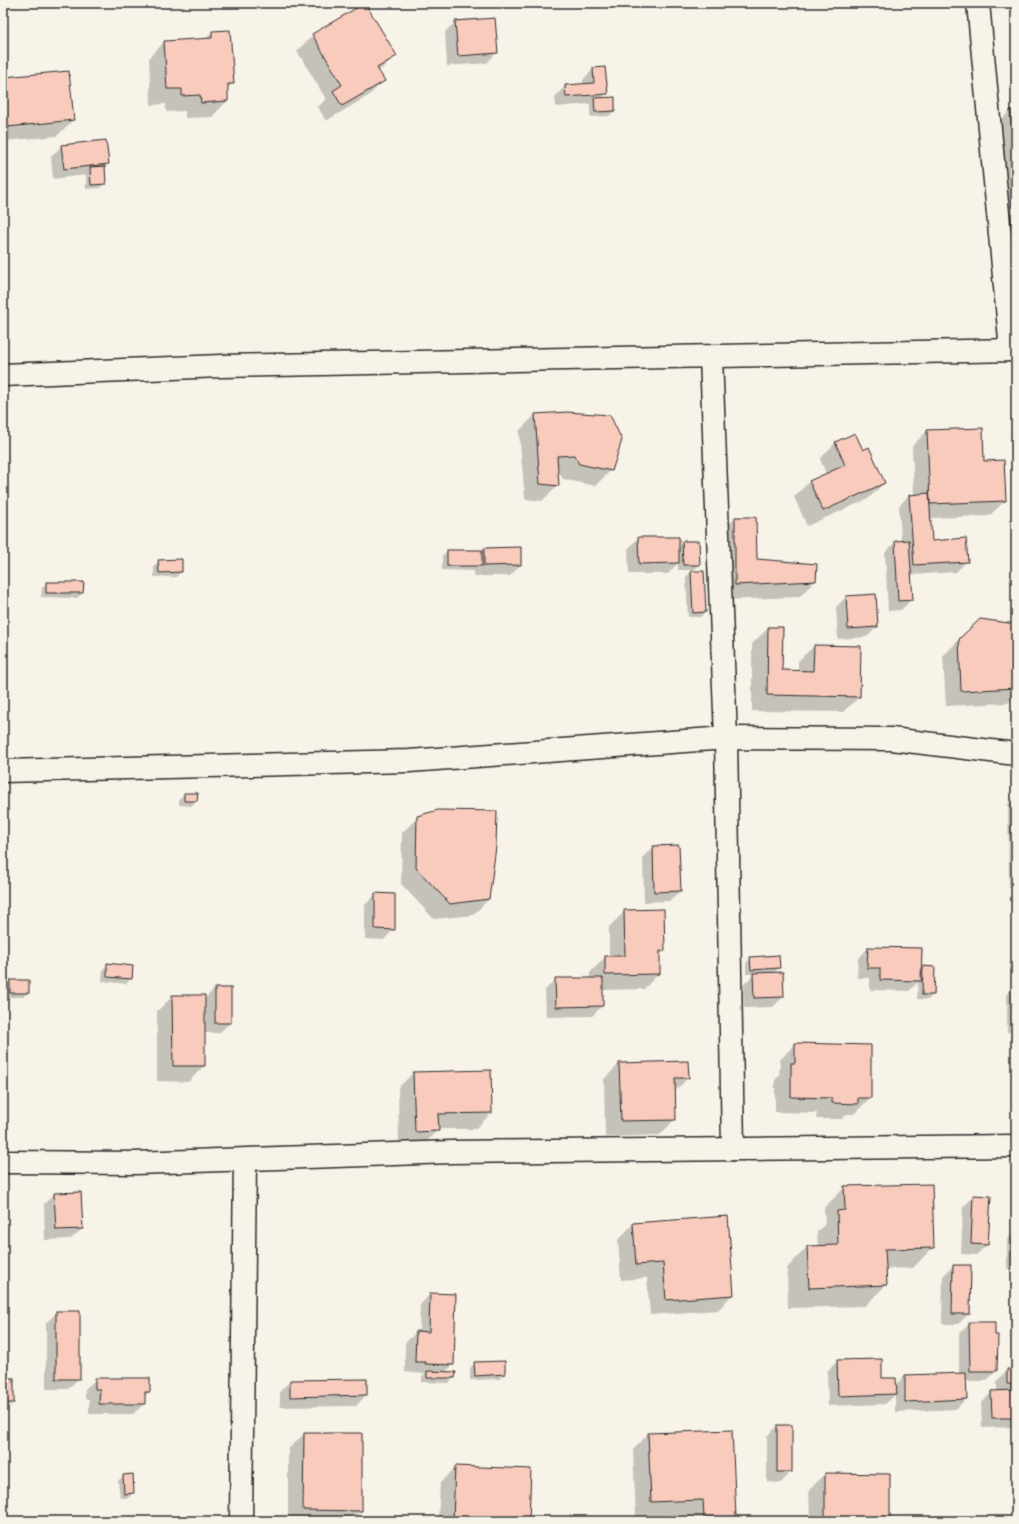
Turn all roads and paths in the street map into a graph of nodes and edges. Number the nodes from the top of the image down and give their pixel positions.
1 (978, 3) edge
2 (1014, 350) edge
3 (711, 357) junction
4 (3, 375) edge
5 (726, 738) junction
6 (1016, 754) edge
7 (3, 771) edge
8 (1016, 1146) edge
9 (733, 1149) junction
10 (245, 1160) junction
11 (3, 1162) edge
12 (241, 1521) edge

1 - 2 street
2 - 3 street
3 - 4 street
3 - 5 street
5 - 6 street
5 - 7 street
5 - 9 street
8 - 9 street
9 - 10 street
10 - 11 street
10 - 12 street

